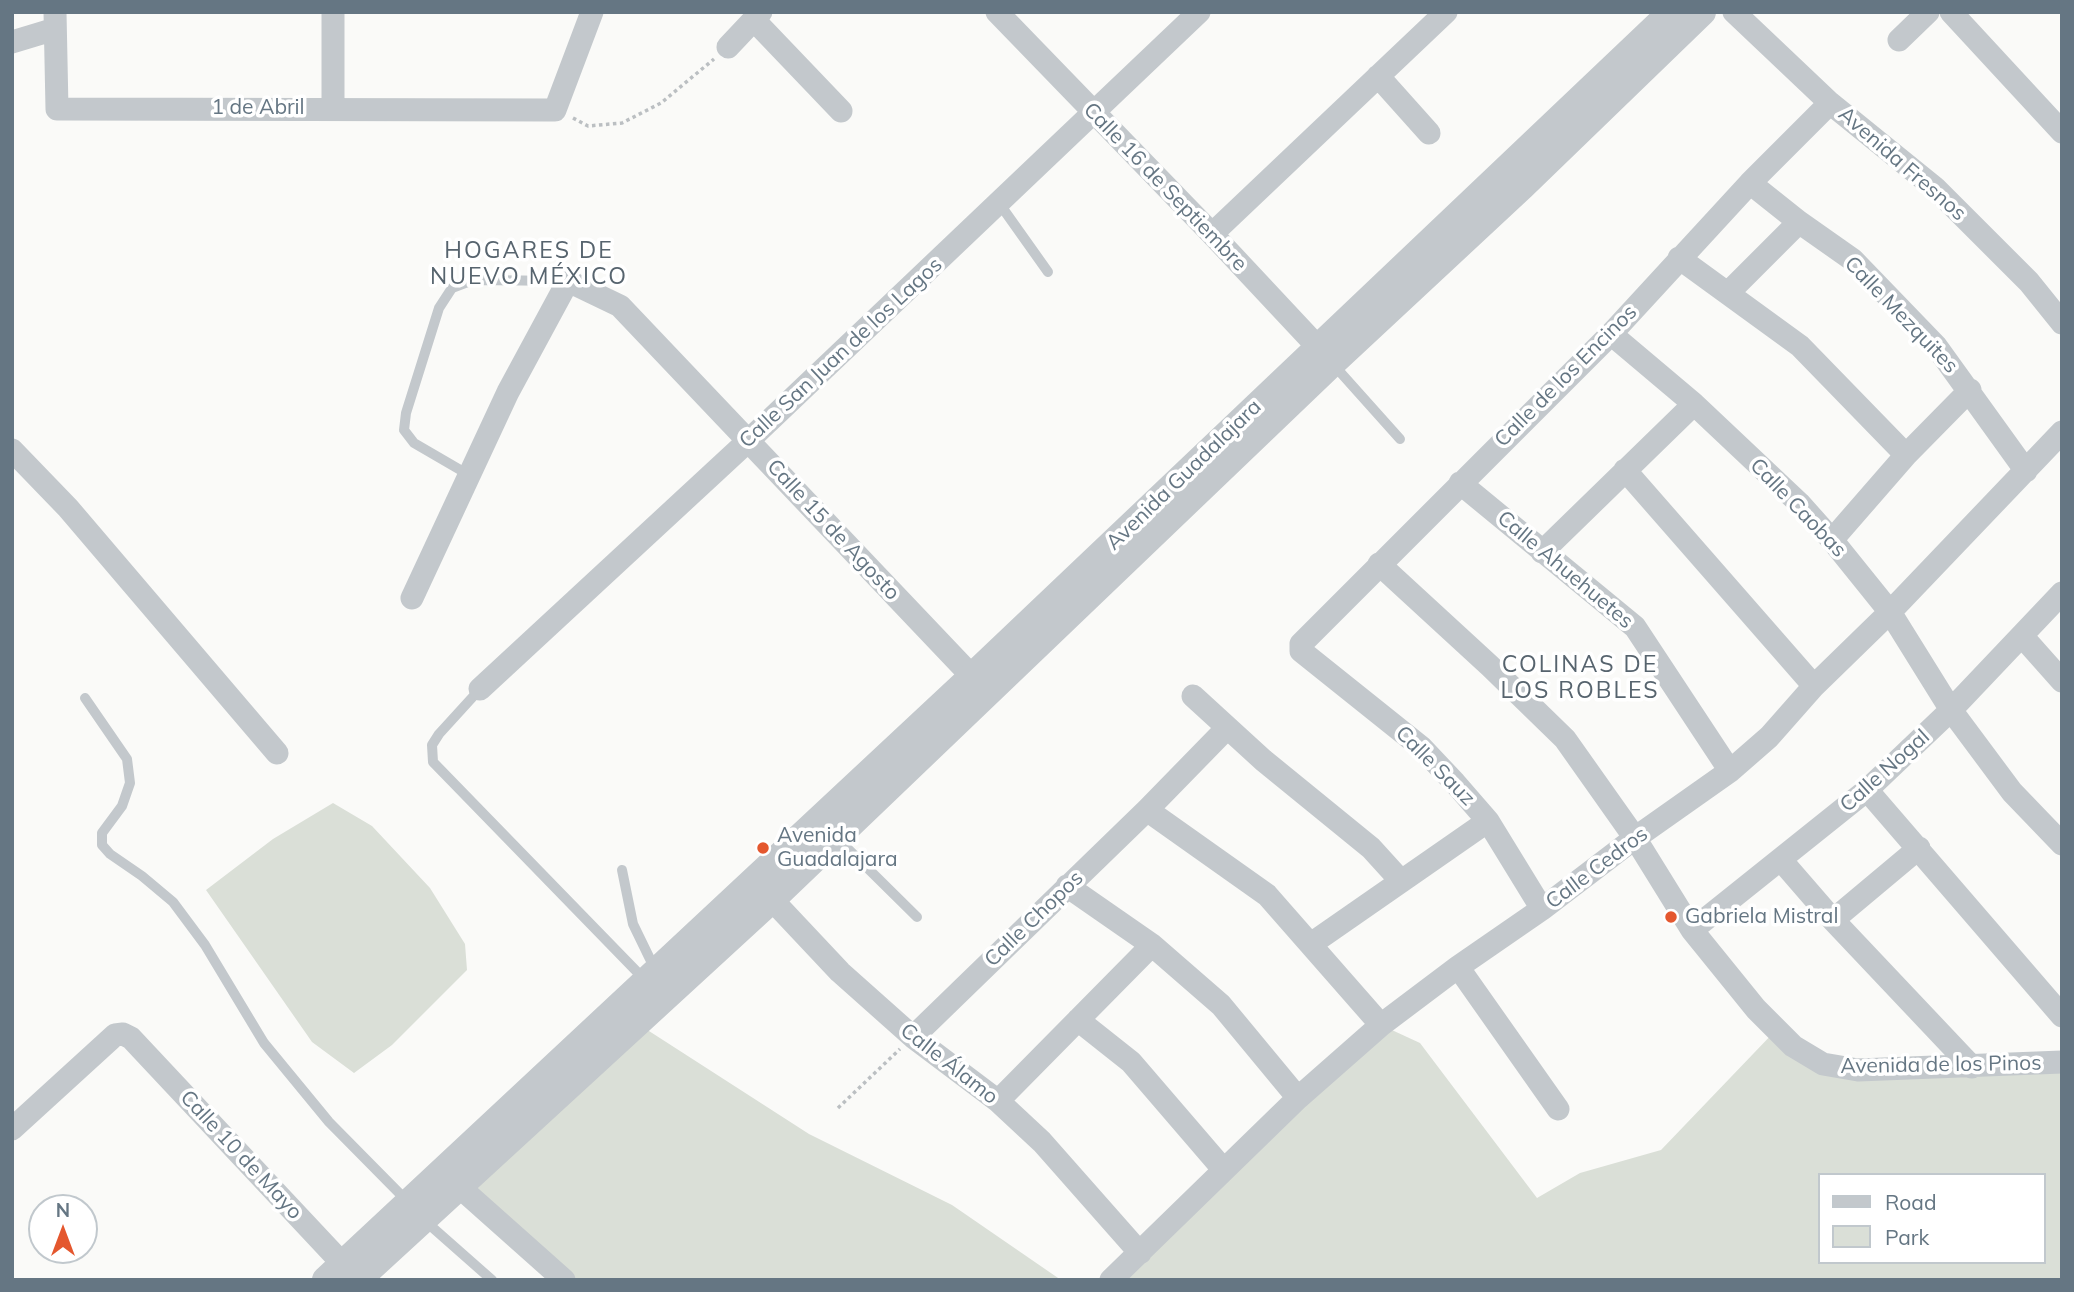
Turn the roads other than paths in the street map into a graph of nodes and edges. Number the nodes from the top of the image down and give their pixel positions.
1 (333, 12) edge
2 (592, 12) edge
3 (997, 12) edge
4 (1199, 12) edge
5 (1446, 12) edge
6 (1672, 12) edge
7 (1702, 12) edge
8 (1734, 12) edge
9 (1928, 12) edge
10 (1951, 12) edge
11 (757, 16) edge
12 (55, 21) edge
13 (1899, 40) dead end
14 (12, 42) edge
15 (728, 47) road end
16 (1378, 76) junction
17 (1830, 103) junction
18 (332, 107) junction
19 (841, 111) dead end
20 (1095, 112) junction
21 (1429, 132) dead end
22 (2062, 132) edge
23 (1750, 183) junction
24 (999, 203) junction
25 (1799, 222) junction
26 (1212, 234) junction
27 (1679, 258) junction
28 (1048, 272) dead end
29 (568, 281) junction
30 (1728, 293) junction
31 (2062, 323) edge
32 (1611, 334) junction
33 (1325, 356) junction
34 (1970, 390) junction
35 (1693, 404) junction
36 (2062, 432) edge
37 (1400, 439) dead end
38 (748, 441) junction
39 (12, 450) edge
40 (1906, 455) junction
41 (1625, 470) junction
42 (2026, 471) junction
43 (469, 475) junction
44 (1461, 482) junction
45 (1832, 540) junction
46 (1542, 552) junction
47 (1379, 564) junction
48 (2062, 593) edge
49 (412, 598) dead end
50 (1890, 612) junction
51 (2022, 636) junction
52 (1300, 648) joint
53 (2062, 681) edge
54 (980, 685) junction
55 (1814, 686) junction
56 (480, 689) joint
57 (1193, 696) dead end
58 (85, 698) dead end
59 (1951, 710) junction
60 (1227, 728) junction
61 (276, 753) dead end
62 (1730, 771) junction
63 (1867, 790) junction
64 (1147, 810) junction
65 (1488, 821) junction
66 (827, 828) junction
67 (1635, 838) junction
68 (2062, 844) edge
69 (1919, 848) junction
70 (1781, 860) junction
71 (622, 870) dead end
72 (1401, 881) junction
73 (1067, 886) junction
74 (763, 890) junction
75 (1542, 909) junction
76 (917, 917) dead end
77 (1833, 920) junction
78 (1692, 930) junction
79 (1311, 944) junction
80 (1152, 945) junction
81 (1458, 967) junction
82 (654, 976) junction
83 (2062, 1016) edge
84 (1078, 1020) junction
85 (1381, 1025) junction
86 (913, 1037) junction
87 (2062, 1062) edge
88 (1972, 1067) junction
89 (1298, 1098) junction
90 (998, 1101) junction
91 (1558, 1109) dead end
92 (12, 1129) edge
93 (1223, 1169) junction
94 (450, 1180) junction
95 (416, 1210) junction
96 (1140, 1253) junction
97 (346, 1275) edge
98 (492, 1280) edge
99 (564, 1280) edge
100 (1111, 1280) edge

1 - 18 street
2 - 18 street, 1 de Abril
3 - 20 street, Calle 16 de Septiembre
4 - 20 street, Calle San Juan de los Lagos
5 - 16 street
6 - 33 street, Avenida Guadalajara
7 - 33 street, Avenida Guadalajara
8 - 17 street, Avenida Fresnos
9 - 13 street
10 - 22 street
11 - 15 street
11 - 19 street
12 - 14 street
12 - 18 street, 1 de Abril
16 - 21 street
16 - 26 street
17 - 23 street, Calle de los Encinos
17 - 31 street, Avenida Fresnos
20 - 24 street, Calle San Juan de los Lagos
20 - 26 street, Calle 16 de Septiembre
23 - 25 street, Calle Mezquites
23 - 27 street, Calle de los Encinos
24 - 28 lane
24 - 38 street, Calle San Juan de los Lagos
25 - 30 street
25 - 34 street, Calle Mezquites
26 - 33 street, Calle 16 de Septiembre
27 - 30 street
27 - 32 street, Calle de los Encinos
29 - 38 street, Calle 15 de Agosto
29 - 43 street
29 - 43 lane
30 - 40 street
32 - 35 street, Calle Caobas
32 - 44 street, Calle de los Encinos
33 - 37 lane
33 - 54 street, Avenida Guadalajara
34 - 40 street
34 - 42 street, Calle Mezquites
35 - 41 street
35 - 45 street, Calle Caobas
36 - 42 street, Calle Cedros
38 - 54 street, Calle 15 de Agosto
38 - 56 street, Calle San Juan de los Lagos
39 - 61 street
40 - 45 street
41 - 46 street
41 - 55 street
42 - 50 street, Calle Cedros
43 - 49 street
44 - 46 street, Calle Ahuehuetes
44 - 47 street, Calle de los Encinos
45 - 50 street, Calle Caobas
46 - 62 street, Calle Ahuehuetes
47 - 52 street, Calle de los Encinos
47 - 67 street, Avenida de los Pinos
48 - 51 street, Calle Nogal
50 - 55 street, Calle Cedros
50 - 59 street, Calle Caobas
51 - 53 street
51 - 59 street, Calle Nogal
52 - 65 street, Calle Sauz
54 - 66 street, Avenida Guadalajara
55 - 62 street, Calle Cedros
56 - 82 lane
57 - 60 street
58 - 95 lane
59 - 63 street, Calle Nogal
59 - 68 street, Calle Caobas
60 - 64 street, Calle Chopos
60 - 72 street
62 - 67 street, Calle Cedros
63 - 69 street
63 - 70 street, Calle Nogal
64 - 73 street, Calle Chopos
64 - 79 street
65 - 72 street
65 - 75 street, Calle Sauz
66 - 74 street, Avenida Guadalajara
66 - 76 lane
67 - 75 street, Calle Cedros
67 - 78 street, Avenida de los Pinos
69 - 77 street
69 - 83 street
70 - 77 street
70 - 78 street, Calle Nogal
71 - 82 lane
72 - 79 street
73 - 80 street
73 - 86 street, Calle Chopos
74 - 82 street, Avenida Guadalajara
74 - 86 street, Calle Álamo
74 - 94 street, Avenida Guadalajara
75 - 81 street, Calle Cedros
77 - 88 street
78 - 88 street, Avenida de los Pinos
79 - 85 street
80 - 84 street
80 - 89 street
81 - 85 street, Calle Cedros
81 - 91 street
82 - 94 street, Avenida Guadalajara
84 - 90 street
84 - 93 street
85 - 89 street, Calle Cedros
86 - 90 street, Calle Álamo
87 - 88 street, Avenida de los Pinos
89 - 93 street, Calle Cedros
90 - 96 street, Calle Álamo
92 - 97 street, Calle 10 de Mayo
93 - 96 street, Calle Cedros
94 - 95 street, Avenida Guadalajara
94 - 99 street
95 - 97 street, Avenida Guadalajara
95 - 98 lane
96 - 100 street, Calle Cedros

